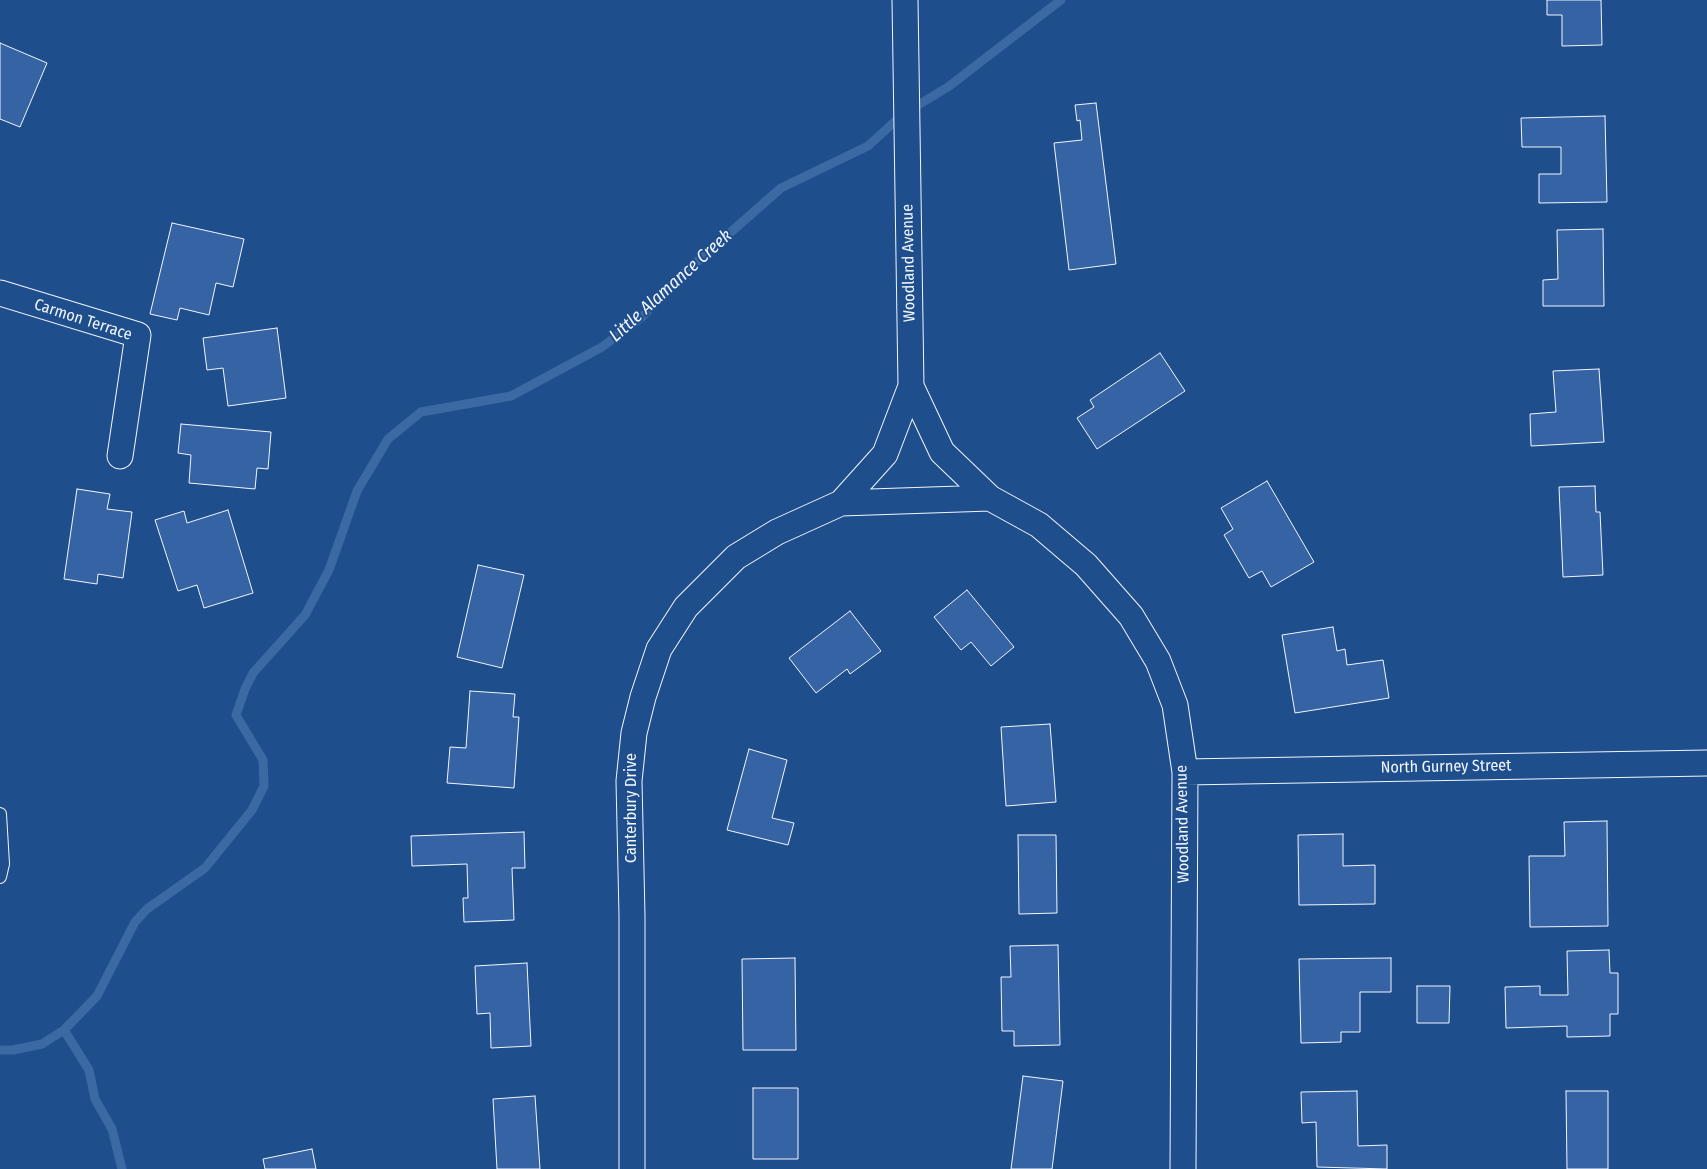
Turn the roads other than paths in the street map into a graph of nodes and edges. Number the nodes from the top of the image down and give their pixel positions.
1 (905, 0) edge
2 (0, 294) edge
3 (911, 386) junction
4 (120, 456) dead end
5 (990, 498) junction
6 (841, 503) junction
7 (1707, 763) edge
8 (1185, 772) junction
9 (0, 814) edge
10 (0, 877) edge
11 (632, 1169) edge
12 (1183, 1169) edge

1 - 3 street, Woodland Avenue
2 - 4 street, Carmon Terrace
3 - 5 street, Woodland Avenue
3 - 6 street, Canterbury Drive
5 - 6 street
5 - 8 street, Woodland Avenue
6 - 11 street, Canterbury Drive
7 - 8 street, North Gurney Street
8 - 12 street, Woodland Avenue
9 - 10 lane

